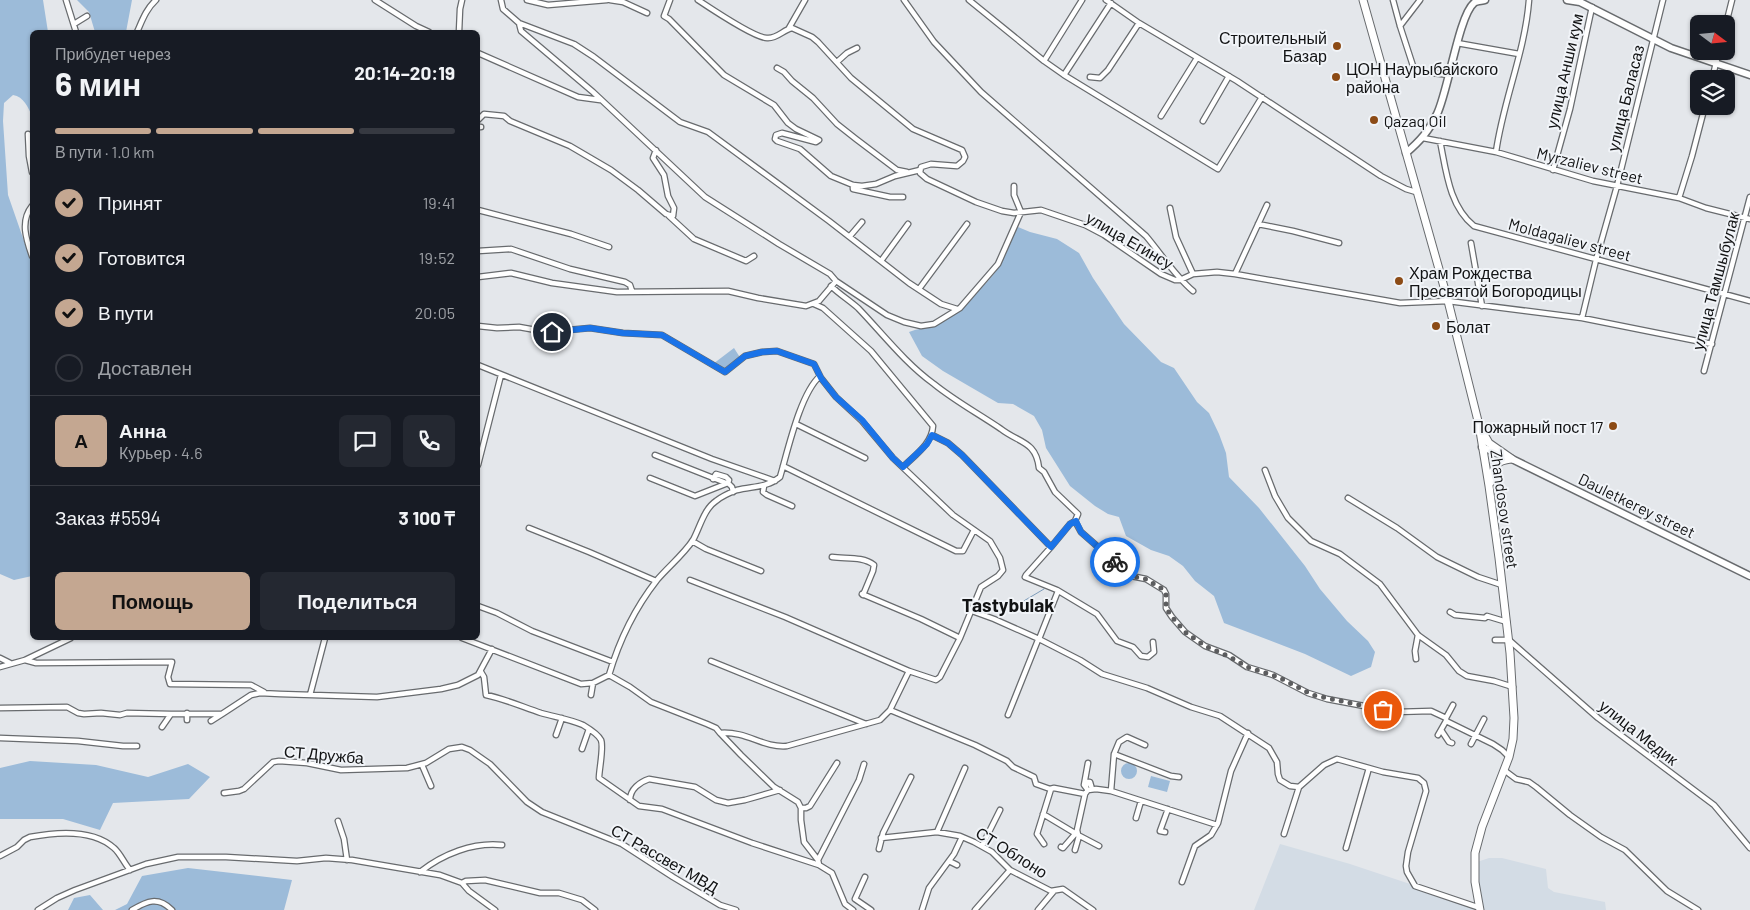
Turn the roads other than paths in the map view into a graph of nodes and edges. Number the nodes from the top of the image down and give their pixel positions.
1 (66, 0) edge
2 (156, 0) edge
3 (462, 0) edge
4 (501, 0) edge
5 (527, 0) edge
6 (609, 0) edge
7 (670, 0) edge
8 (698, 0) edge
9 (805, 0) edge
10 (904, 0) edge
11 (969, 0) edge
12 (1082, 0) edge
13 (1106, 0) edge
14 (1363, 0) edge
15 (1393, 0) edge
16 (1420, 0) edge
17 (1485, 0) edge
18 (1529, 0) edge
19 (1567, 0) edge
20 (1663, 0) edge
21 (1732, 0) edge
22 (379, 1) edge
23 (1111, 3) junction
24 (1592, 7) junction
25 (647, 12) dead end
26 (1728, 15) edge
27 (87, 16) dead end
28 (519, 23) junction
29 (1139, 23) junction
30 (74, 24) junction
31 (416, 26) junction
32 (1400, 26) junction
33 (789, 28) junction
34 (76, 30) edge
35 (138, 30) edge
36 (413, 30) edge
37 (425, 30) edge
38 (459, 30) edge
39 (1652, 39) junction
40 (1457, 42) junction
41 (858, 48) dead end
42 (480, 54) edge
43 (1519, 54) junction
44 (1197, 58) junction
45 (1717, 60) edge
46 (1044, 61) junction
47 (837, 62) junction
48 (1716, 64) junction
49 (777, 68) dead end
50 (1714, 70) edge
51 (1064, 74) junction
52 (1750, 75) edge
53 (1229, 76) junction
54 (1450, 76) junction
55 (1090, 77) dead end
56 (1262, 97) junction
57 (602, 100) junction
58 (1703, 115) edge
59 (1161, 116) dead end
60 (480, 118) edge
61 (1203, 121) dead end
62 (28, 134) dead end
63 (1423, 138) junction
64 (1440, 141) junction
65 (656, 150) junction
66 (1496, 152) junction
67 (1406, 153) junction
68 (30, 161) edge
69 (897, 170) junction
70 (1553, 170) junction
71 (918, 171) junction
72 (898, 176) junction
73 (853, 184) junction
74 (1014, 186) dead end
75 (1617, 186) junction
76 (1416, 192) junction
77 (903, 197) dead end
78 (1750, 197) edge
79 (1679, 198) junction
80 (1267, 205) dead end
81 (1170, 208) dead end
82 (30, 210) edge
83 (480, 211) edge
84 (1021, 212) junction
85 (674, 213) junction
86 (669, 216) junction
87 (1747, 219) edge
88 (676, 222) junction
89 (862, 222) dead end
90 (908, 224) dead end
91 (967, 224) dead end
92 (1258, 224) junction
93 (850, 236) junction
94 (1339, 243) dead end
95 (1472, 243) dead end
96 (609, 247) dead end
97 (30, 249) edge
98 (480, 251) edge
99 (754, 256) dead end
100 (1596, 260) junction
101 (881, 261) junction
102 (1193, 274) junction
103 (1235, 274) junction
104 (480, 277) edge
105 (1180, 280) junction
106 (836, 281) junction
107 (831, 286) junction
108 (920, 289) junction
109 (632, 291) junction
110 (1194, 291) dead end
111 (1726, 294) junction
112 (1448, 301) junction
113 (1750, 301) edge
114 (817, 303) junction
115 (1482, 306) junction
116 (958, 309) junction
117 (1582, 318) junction
118 (480, 326) edge
119 (1712, 344) junction
120 (480, 366) edge
121 (1704, 372) dead end
122 (500, 374) junction
123 (820, 376) junction
124 (796, 424) junction
125 (1479, 425) junction
126 (932, 435) junction
127 (1482, 447) junction
128 (654, 455) dead end
129 (480, 457) edge
130 (866, 458) dead end
131 (1512, 459) junction
132 (783, 466) junction
133 (903, 467) junction
134 (1265, 470) dead end
135 (650, 478) dead end
136 (775, 481) junction
137 (728, 483) junction
138 (764, 486) junction
139 (1489, 486) junction
140 (734, 492) junction
141 (1348, 498) dead end
142 (792, 506) dead end
143 (1076, 521) junction
144 (529, 528) dead end
145 (974, 530) junction
146 (692, 541) junction
147 (1051, 547) junction
148 (832, 557) dead end
149 (761, 572) dead end
150 (1750, 576) edge
151 (690, 580) dead end
152 (656, 581) junction
153 (1502, 585) junction
154 (1058, 591) junction
155 (480, 607) edge
156 (972, 611) junction
157 (1450, 612) dead end
158 (1507, 622) junction
159 (1418, 635) junction
160 (960, 638) junction
161 (1039, 639) junction
162 (67, 640) edge
163 (324, 640) edge
164 (467, 640) edge
165 (1495, 640) dead end
166 (1509, 640) junction
167 (1153, 642) dead end
168 (492, 649) junction
169 (0, 658) edge
170 (1416, 659) dead end
171 (25, 660) junction
172 (712, 661) dead end
173 (612, 662) junction
174 (10, 663) junction
175 (0, 667) edge
176 (909, 671) junction
177 (481, 672) junction
178 (608, 675) junction
179 (593, 683) junction
180 (1513, 687) junction
181 (264, 692) junction
182 (310, 695) junction
183 (591, 695) dead end
184 (1453, 705) dead end
185 (0, 708) edge
186 (890, 710) junction
187 (187, 713) junction
188 (171, 714) junction
189 (222, 714) junction
190 (1008, 715) dead end
191 (562, 718) junction
192 (1484, 719) dead end
193 (186, 720) dead end
194 (1446, 720) junction
195 (211, 721) dead end
196 (866, 724) junction
197 (162, 727) dead end
198 (589, 729) junction
199 (1440, 730) junction
200 (720, 732) junction
201 (1248, 733) junction
202 (556, 735) dead end
203 (1438, 735) dead end
204 (1475, 735) junction
205 (0, 738) edge
206 (1452, 743) dead end
207 (1471, 744) dead end
208 (1144, 745) dead end
209 (137, 746) dead end
210 (582, 749) dead end
211 (1114, 754) junction
212 (1508, 757) junction
213 (1088, 762) dead end
214 (837, 763) dead end
215 (864, 764) dead end
216 (422, 765) junction
217 (965, 768) dead end
218 (1369, 768) junction
219 (1504, 770) junction
220 (1086, 774) junction
221 (1179, 777) dead end
222 (911, 778) dead end
223 (431, 786) dead end
224 (1299, 787) junction
225 (1051, 789) junction
226 (780, 790) junction
227 (1088, 791) junction
228 (1111, 791) junction
229 (224, 794) dead end
230 (630, 800) junction
231 (1141, 801) junction
232 (527, 802) joint
233 (801, 808) junction
234 (1168, 809) junction
235 (1000, 810) dead end
236 (1043, 814) junction
237 (1136, 818) dead end
238 (338, 821) dead end
239 (1217, 825) junction
240 (937, 832) junction
241 (1161, 833) dead end
242 (1284, 834) dead end
243 (1077, 835) junction
244 (962, 837) junction
245 (881, 838) junction
246 (502, 844) dead end
247 (1044, 844) dead end
248 (982, 846) junction
249 (1099, 846) dead end
250 (1061, 847) dead end
251 (1346, 848) dead end
252 (1750, 848) edge
253 (879, 849) dead end
254 (1075, 850) dead end
255 (0, 856) edge
256 (347, 860) junction
257 (949, 861) junction
258 (818, 863) junction
259 (957, 864) dead end
260 (130, 870) junction
261 (1010, 870) junction
262 (420, 872) junction
263 (865, 877) dead end
264 (1182, 882) dead end
265 (462, 883) junction
266 (1054, 891) junction
267 (1480, 909) edge
268 (38, 910) edge
269 (132, 910) edge
270 (172, 910) edge
271 (495, 910) edge
272 (595, 910) edge
273 (736, 910) edge
274 (853, 910) edge
275 (871, 910) edge
276 (922, 910) edge
277 (975, 910) edge
278 (1038, 910) edge
279 (1093, 910) edge
280 (1698, 910) edge

1 - 30 street
2 - 35 street
3 - 38 street
4 - 28 street
5 - 6 street
6 - 25 street
7 - 73 street
8 - 33 street
9 - 33 street
10 - 105 street
11 - 46 street
12 - 46 street
13 - 23 street
14 - 67 main road, Zhandosov street
15 - 32 street
16 - 32 street
17 - 40 main road
18 - 43 street
19 - 24 main road
20 - 39 street, улица Баласаз
21 - 26 street
22 - 31 street
23 - 29 street
23 - 51 street
24 - 39 main road
24 - 70 street, улица Анши кум
27 - 30 street
28 - 57 street
28 - 93 street
29 - 44 street
29 - 55 street
30 - 34 street
31 - 36 street
31 - 37 street
32 - 54 street
33 - 47 street
39 - 48 main road
39 - 75 street, улица Баласаз
40 - 43 street
40 - 54 main road
41 - 47 street
42 - 57 street
43 - 66 street
44 - 53 street
44 - 59 street
45 - 48 street
46 - 51 street
47 - 71 street
48 - 50 street
48 - 52 main road
49 - 69 street
51 - 56 street
53 - 56 street
53 - 61 street
54 - 63 main road
56 - 76 street
57 - 65 street
58 - 79 street
60 - 86 street
62 - 68 street
63 - 64 street, Myrzaliev street
63 - 67 main road
64 - 66 street, Myrzaliev street
64 - 100 street, Moldagaliev street
65 - 85 street
65 - 106 street
66 - 70 street, Myrzaliev street
67 - 76 main road, Zhandosov street
69 - 71 street
69 - 72 street
70 - 75 street, Myrzaliev street
71 - 72 street
71 - 84 street, улица Егинсу
72 - 73 street
73 - 77 street
74 - 84 street
75 - 79 street, Myrzaliev street
75 - 100 street, улица Баласаз
76 - 112 main road, Zhandosov street
78 - 87 street, улица Тамшыбулак
79 - 87 street, Myrzaliev street
80 - 92 street
81 - 102 street
82 - 97 street
83 - 96 street
84 - 105 street, улица Егинсу
84 - 116 street
85 - 86 street
85 - 88 street
86 - 88 street
87 - 111 street, улица Тамшыбулак
88 - 99 street
89 - 93 street
90 - 101 street
91 - 108 street
92 - 94 street
92 - 103 street
93 - 101 street
95 - 115 street
98 - 109 street
100 - 111 street, Moldagaliev street
100 - 117 street, улица Баласаз
101 - 108 street
102 - 103 street, улица Егинсу
102 - 105 street, улица Егинсу
103 - 112 street, улица Егинсу
104 - 109 street
105 - 110 street
106 - 107 street
106 - 116 street
107 - 114 street
107 - 143 street
108 - 116 street
109 - 114 street
111 - 113 street, Moldagaliev street
111 - 119 street, улица Тамшыбулак
112 - 115 street, улица Егинсу
112 - 125 main road, Zhandosov street
114 - 126 street
115 - 117 street, улица Егинсу
117 - 119 street, улица Егинсу
118 - 123 street
119 - 121 street, улица Тамшыбулак
120 - 122 street
122 - 129 street
122 - 136 street
123 - 124 street
123 - 133 street
124 - 130 street
124 - 132 street
125 - 127 main road, Zhandosov street
125 - 131 main road
126 - 133 street
126 - 147 street
127 - 131 main road, Dauletkerey street
127 - 139 main road, Zhandosov street
128 - 137 street
131 - 139 main road
131 - 150 main road, Dauletkerey street
132 - 136 street
132 - 145 street
133 - 145 street
134 - 159 street
135 - 137 street
136 - 138 street
137 - 140 street
138 - 140 street
138 - 142 street
139 - 153 main road, Zhandosov street
140 - 146 street
141 - 153 street
143 - 147 street
143 - 194 street
144 - 152 street
145 - 156 street
146 - 149 street
146 - 152 street
147 - 154 street
148 - 160 street
151 - 176 street
152 - 173 street
153 - 158 main road, Zhandosov street
154 - 161 street
154 - 167 street
155 - 173 street
156 - 160 street
156 - 161 street
157 - 158 street
158 - 166 main road, Zhandosov street
159 - 170 street
159 - 180 street
160 - 176 street
161 - 190 street
161 - 201 street
162 - 171 street
163 - 182 street
164 - 168 street
165 - 166 street
166 - 180 main road, Zhandosov street
166 - 252 street, улица Медик
168 - 177 street
168 - 179 street
169 - 174 street
171 - 174 street
171 - 181 street
172 - 196 street
173 - 178 street
174 - 175 street
176 - 186 street
177 - 182 street
177 - 191 street
178 - 179 street
178 - 200 street
179 - 183 street
180 - 212 main road, Zhandosov street
181 - 182 street
181 - 189 street
184 - 194 street
185 - 188 street
186 - 196 street
186 - 225 street
187 - 188 street
187 - 189 street
187 - 193 street
188 - 197 street
189 - 195 street
191 - 198 street
191 - 202 street
192 - 204 street
194 - 199 street
194 - 204 street
196 - 200 street
198 - 210 street
198 - 230 street
199 - 203 street
199 - 206 street
200 - 226 street
201 - 224 street
201 - 239 street
204 - 207 street
204 - 212 street
205 - 209 street
208 - 211 street
211 - 221 street
211 - 228 street
212 - 219 main road, Zhandosov street
213 - 220 street
214 - 233 street
215 - 258 street
216 - 223 street
216 - 229 street, СТ Дружба
216 - 232 street, СТ Дружба
217 - 240 street
218 - 224 street
218 - 251 street
218 - 267 street
219 - 267 main road, Zhandosov street
219 - 280 street
220 - 227 street
220 - 227 street
222 - 245 street
224 - 242 street
225 - 227 street
225 - 236 street
226 - 230 street
226 - 233 street
227 - 228 street
227 - 243 street
228 - 231 street
230 - 258 street
231 - 234 street
231 - 237 street
232 - 273 street, СТ Рассвет МВД
233 - 258 street
234 - 239 street
234 - 241 street
235 - 248 street
236 - 243 street
236 - 247 street
238 - 256 street
239 - 264 street
240 - 244 street, СТ Облоно
240 - 245 street, СТ Облоно
243 - 249 street
243 - 250 street
243 - 254 street
244 - 248 street, СТ Облоно
244 - 257 street
245 - 253 street
246 - 262 street
248 - 261 street, СТ Облоно
255 - 260 street
256 - 260 street
256 - 262 street
257 - 259 street
257 - 276 street
258 - 274 street
260 - 268 street
261 - 266 street, СТ Облоно
261 - 277 street
262 - 265 street
263 - 275 street
265 - 271 street
265 - 272 street
266 - 278 street
266 - 279 street, СТ Облоно
269 - 270 street

